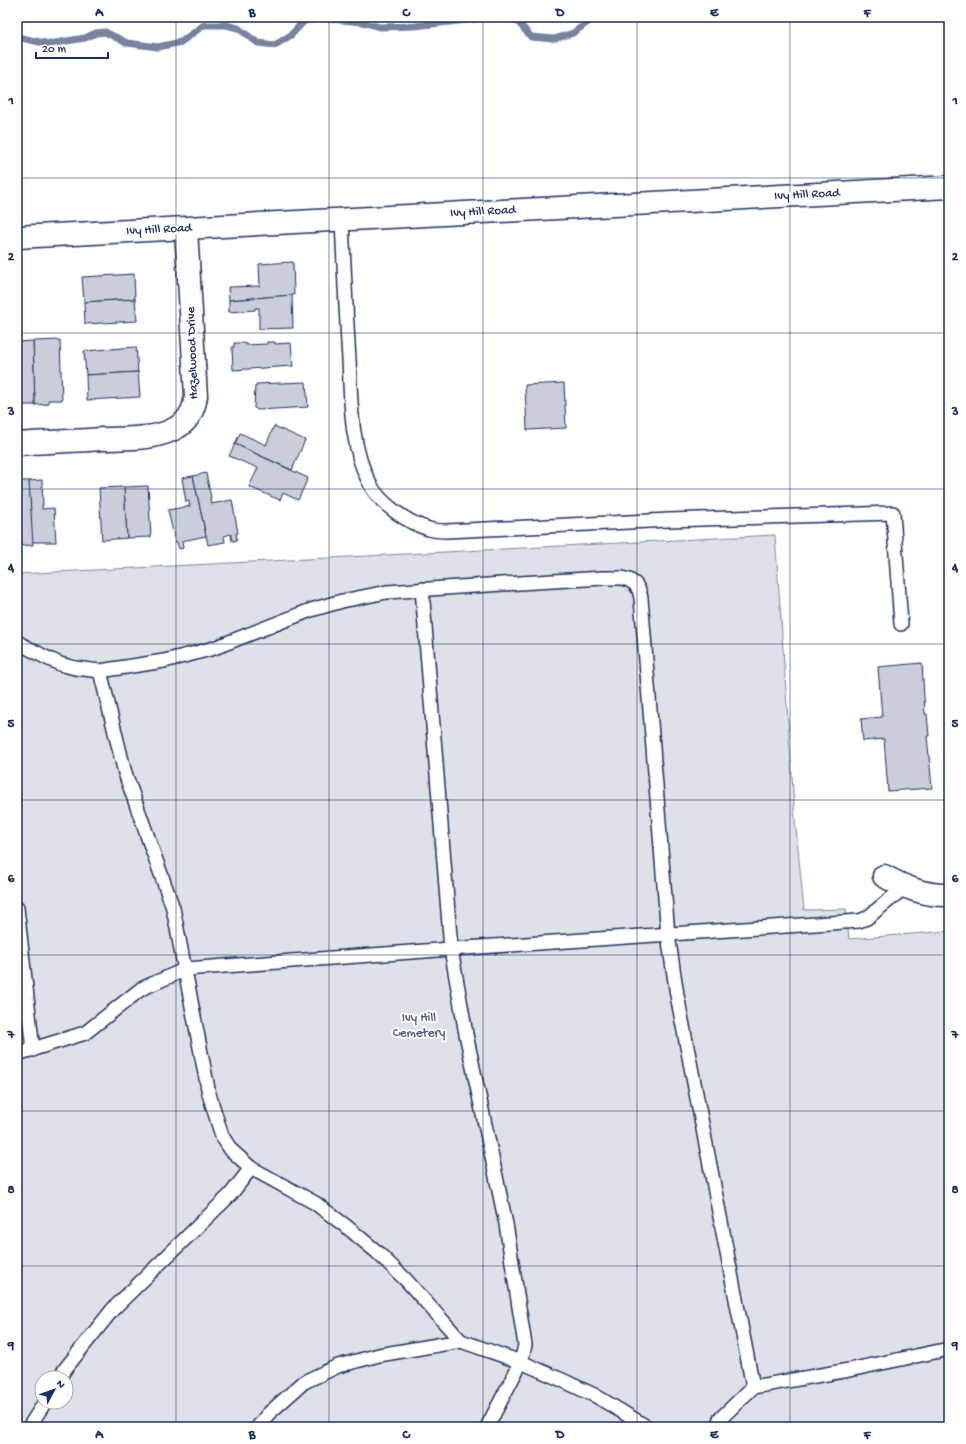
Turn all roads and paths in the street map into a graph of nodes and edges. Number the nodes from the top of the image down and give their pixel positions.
1 (949, 187) edge
2 (342, 220) junction
3 (186, 229) junction
4 (17, 238) edge
5 (17, 444) edge
6 (422, 589) junction
7 (901, 624) dead end
8 (17, 642) edge
9 (100, 671) junction
10 (884, 876) dead end
11 (905, 887) junction
12 (949, 895) edge
13 (17, 908) edge
14 (668, 935) junction
15 (451, 949) junction
16 (186, 970) junction
17 (33, 1050) junction
18 (17, 1054) edge
19 (251, 1168) junction
20 (461, 1341) junction
21 (949, 1349) edge
22 (521, 1362) junction
23 (64, 1370) edge
24 (753, 1387) junction
25 (40, 1410) edge
26 (29, 1427) edge
27 (258, 1427) edge
28 (487, 1427) edge
29 (647, 1427) edge
30 (717, 1427) edge

1 - 2 street, Ivy Hill Road
2 - 3 street, Ivy Hill Road
2 - 7 lane
3 - 4 street, Ivy Hill Road
3 - 5 street, Hazelwood Drive
6 - 9 lane
6 - 14 lane
6 - 15 lane
8 - 9 lane
9 - 16 lane
10 - 11 street
11 - 12 street
11 - 14 lane
13 - 17 lane
14 - 15 lane
14 - 24 lane
15 - 16 lane
15 - 22 lane
16 - 17 lane
16 - 19 lane
17 - 18 lane
19 - 20 lane
19 - 23 lane
20 - 22 lane
20 - 27 lane
21 - 24 lane
22 - 28 lane
22 - 29 lane
24 - 30 lane
25 - 26 lane

